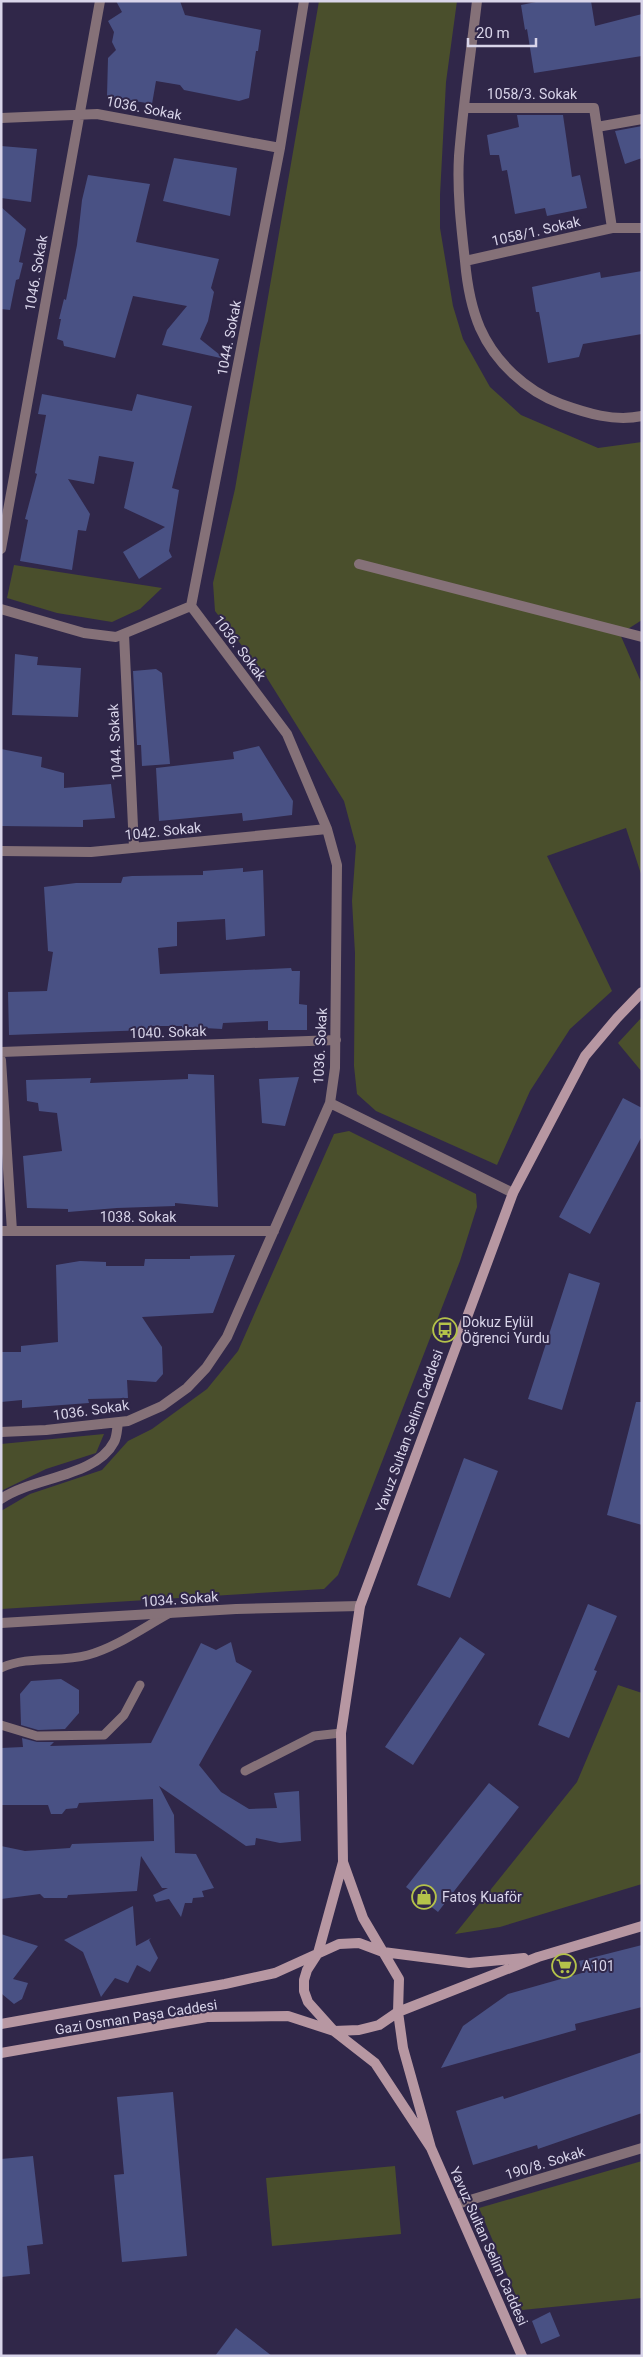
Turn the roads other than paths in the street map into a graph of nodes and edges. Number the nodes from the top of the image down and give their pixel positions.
1 (100, 1) edge
2 (304, 1) edge
3 (477, 1) edge
4 (465, 108) junction
5 (78, 114) junction
6 (1, 118) edge
7 (642, 119) edge
8 (597, 128) junction
9 (280, 148) junction
10 (612, 228) junction
11 (642, 228) edge
12 (465, 261) junction
13 (642, 416) edge
14 (1, 549) edge
15 (359, 564) dead end
16 (191, 606) junction
17 (1, 609) edge
18 (124, 634) junction
19 (642, 637) edge
20 (327, 829) junction
21 (134, 848) junction
22 (1, 851) edge
23 (642, 992) edge
24 (336, 1040) junction
25 (1, 1052) edge
26 (1, 1060) edge
27 (330, 1103) junction
28 (513, 1193) junction
29 (7, 1231) edge
30 (274, 1231) junction
31 (118, 1423) junction
32 (1, 1432) edge
33 (1, 1499) edge
34 (360, 1606) junction
35 (171, 1613) junction
36 (1, 1624) edge
37 (1, 1668) edge
38 (140, 1685) dead end
39 (1, 1725) edge
40 (341, 1733) junction
41 (245, 1770) dead end
42 (343, 1862) junction
43 (642, 1926) edge
44 (383, 1952) junction
45 (318, 1953) junction
46 (538, 1957) junction
47 (398, 2012) junction
48 (1, 2024) edge
49 (334, 2031) junction
50 (1, 2053) edge
51 (431, 2148) junction
52 (642, 2148) edge
53 (457, 2204) junction
54 (522, 2356) edge

1 - 5 street, 1046. Sokak
2 - 9 street, 1044. Sokak
3 - 4 street
4 - 8 street, 1058/3. Sokak
4 - 12 street
5 - 6 street, 1036. Sokak
5 - 9 street, 1036. Sokak
5 - 14 street, 1046. Sokak
7 - 8 street
8 - 10 street
9 - 16 street, 1044. Sokak
10 - 11 street, 1058/1. Sokak
10 - 12 street, 1058/1. Sokak
12 - 13 street
15 - 19 street
16 - 18 street
16 - 20 street, 1036. Sokak
17 - 18 street
18 - 21 street, 1044. Sokak
20 - 21 street, 1042. Sokak
20 - 24 street, 1036. Sokak
21 - 22 street, 1042. Sokak
23 - 28 main road, Yavuz Sultan Selim Caddesi
24 - 25 street, 1040. Sokak
24 - 27 street, 1036. Sokak
26 - 29 street
27 - 28 street
27 - 30 street, 1036. Sokak
28 - 34 main road, Yavuz Sultan Selim Caddesi
29 - 30 street, 1038. Sokak
30 - 31 street, 1036. Sokak
31 - 32 street, 1036. Sokak
31 - 33 street
34 - 35 street, 1034. Sokak
34 - 40 main road, Yavuz Sultan Selim Caddesi
35 - 36 street, 1034. Sokak
35 - 37 lane
38 - 39 lane
40 - 41 lane
40 - 42 main road, Yavuz Sultan Selim Caddesi
42 - 44 main road, Yavuz Sultan Selim Caddesi
42 - 45 main road
43 - 46 main road
44 - 45 main road
44 - 46 main road
44 - 47 main road, Yavuz Sultan Selim Caddesi
45 - 48 main road, Gazi Osman Paşa Caddesi
45 - 49 main road
46 - 47 main road
47 - 49 main road
47 - 51 main road, Yavuz Sultan Selim Caddesi
49 - 50 main road, Gazi Osman Paşa Caddesi
49 - 51 main road, Yavuz Sultan Selim Caddesi
51 - 53 main road, Yavuz Sultan Selim Caddesi
52 - 53 street, 190/8. Sokak
53 - 54 main road, Yavuz Sultan Selim Caddesi

